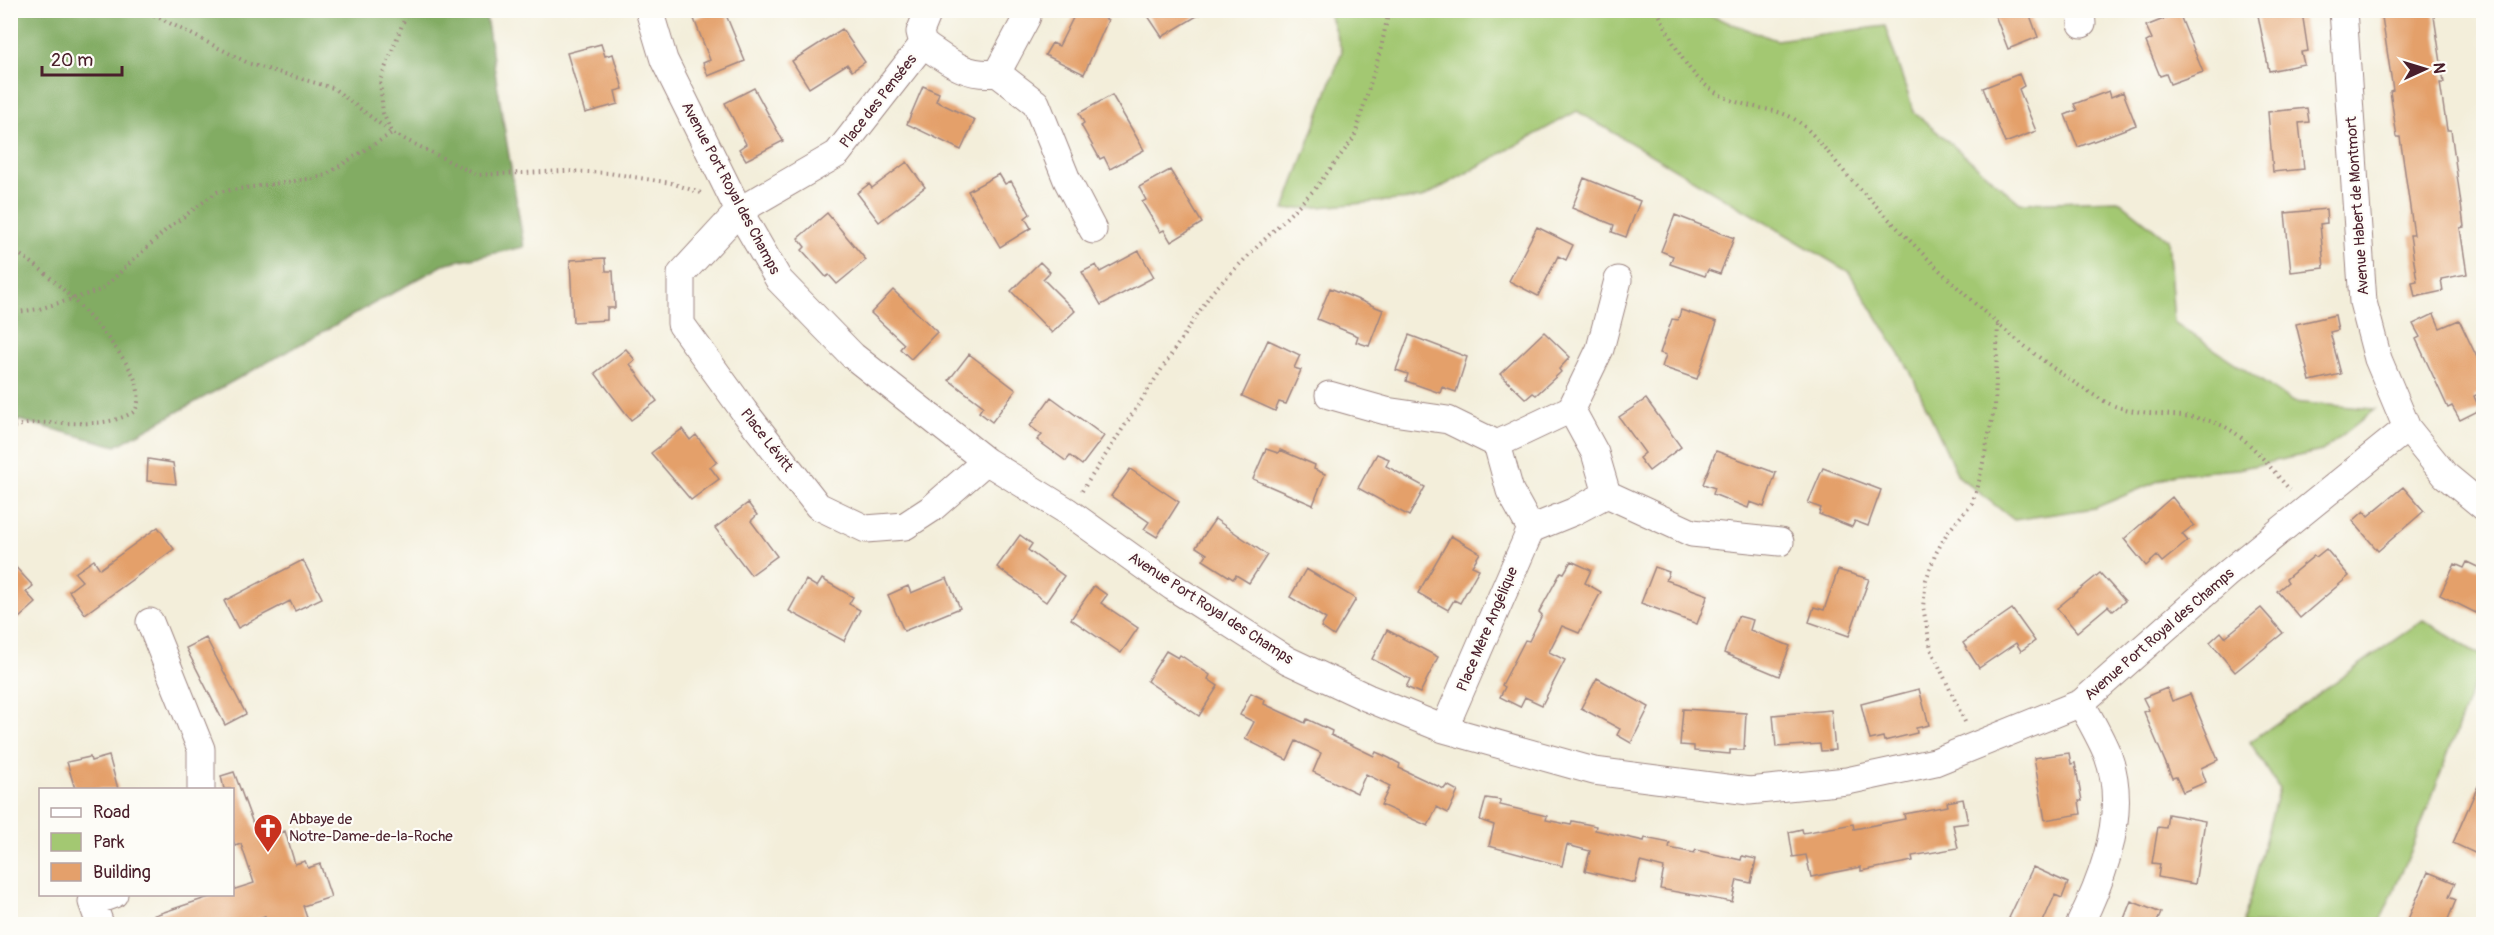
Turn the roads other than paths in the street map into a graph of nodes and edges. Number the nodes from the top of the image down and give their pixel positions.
1 (649, 10) edge
2 (929, 10) edge
3 (1026, 10) edge
4 (2343, 10) edge
5 (923, 44) junction
6 (997, 73) junction
7 (739, 211) junction
8 (1093, 230) dead end
9 (1618, 280) dead end
10 (1329, 395) dead end
11 (1571, 409) junction
12 (2407, 428) junction
13 (1497, 444) junction
14 (986, 461) junction
15 (1606, 494) junction
16 (2484, 507) edge
17 (1532, 529) junction
18 (1780, 542) dead end
19 (150, 622) dead end
20 (2081, 703) junction
21 (1444, 729) junction
22 (201, 788) edge
23 (108, 896) edge
24 (100, 924) edge
25 (2080, 924) edge

1 - 7 street, Avenue Port Royal des Champs
2 - 5 street, Place des Pensées
3 - 6 street
4 - 12 street, Avenue Habert de Montmort
5 - 6 street, Place des Pensées
5 - 7 street, Place des Pensées
6 - 8 street
7 - 14 street, Avenue Port Royal des Champs
7 - 14 street, Place Lévitt
9 - 11 street
10 - 13 street
11 - 13 street
11 - 15 street
12 - 16 street, Avenue Habert de Montmort
12 - 20 street, Avenue Port Royal des Champs
13 - 17 street
14 - 21 street, Avenue Port Royal des Champs
15 - 17 street
15 - 18 street
17 - 21 street, Place Mère Angélique
19 - 22 street
20 - 21 street, Avenue Port Royal des Champs
20 - 25 street
23 - 24 street

